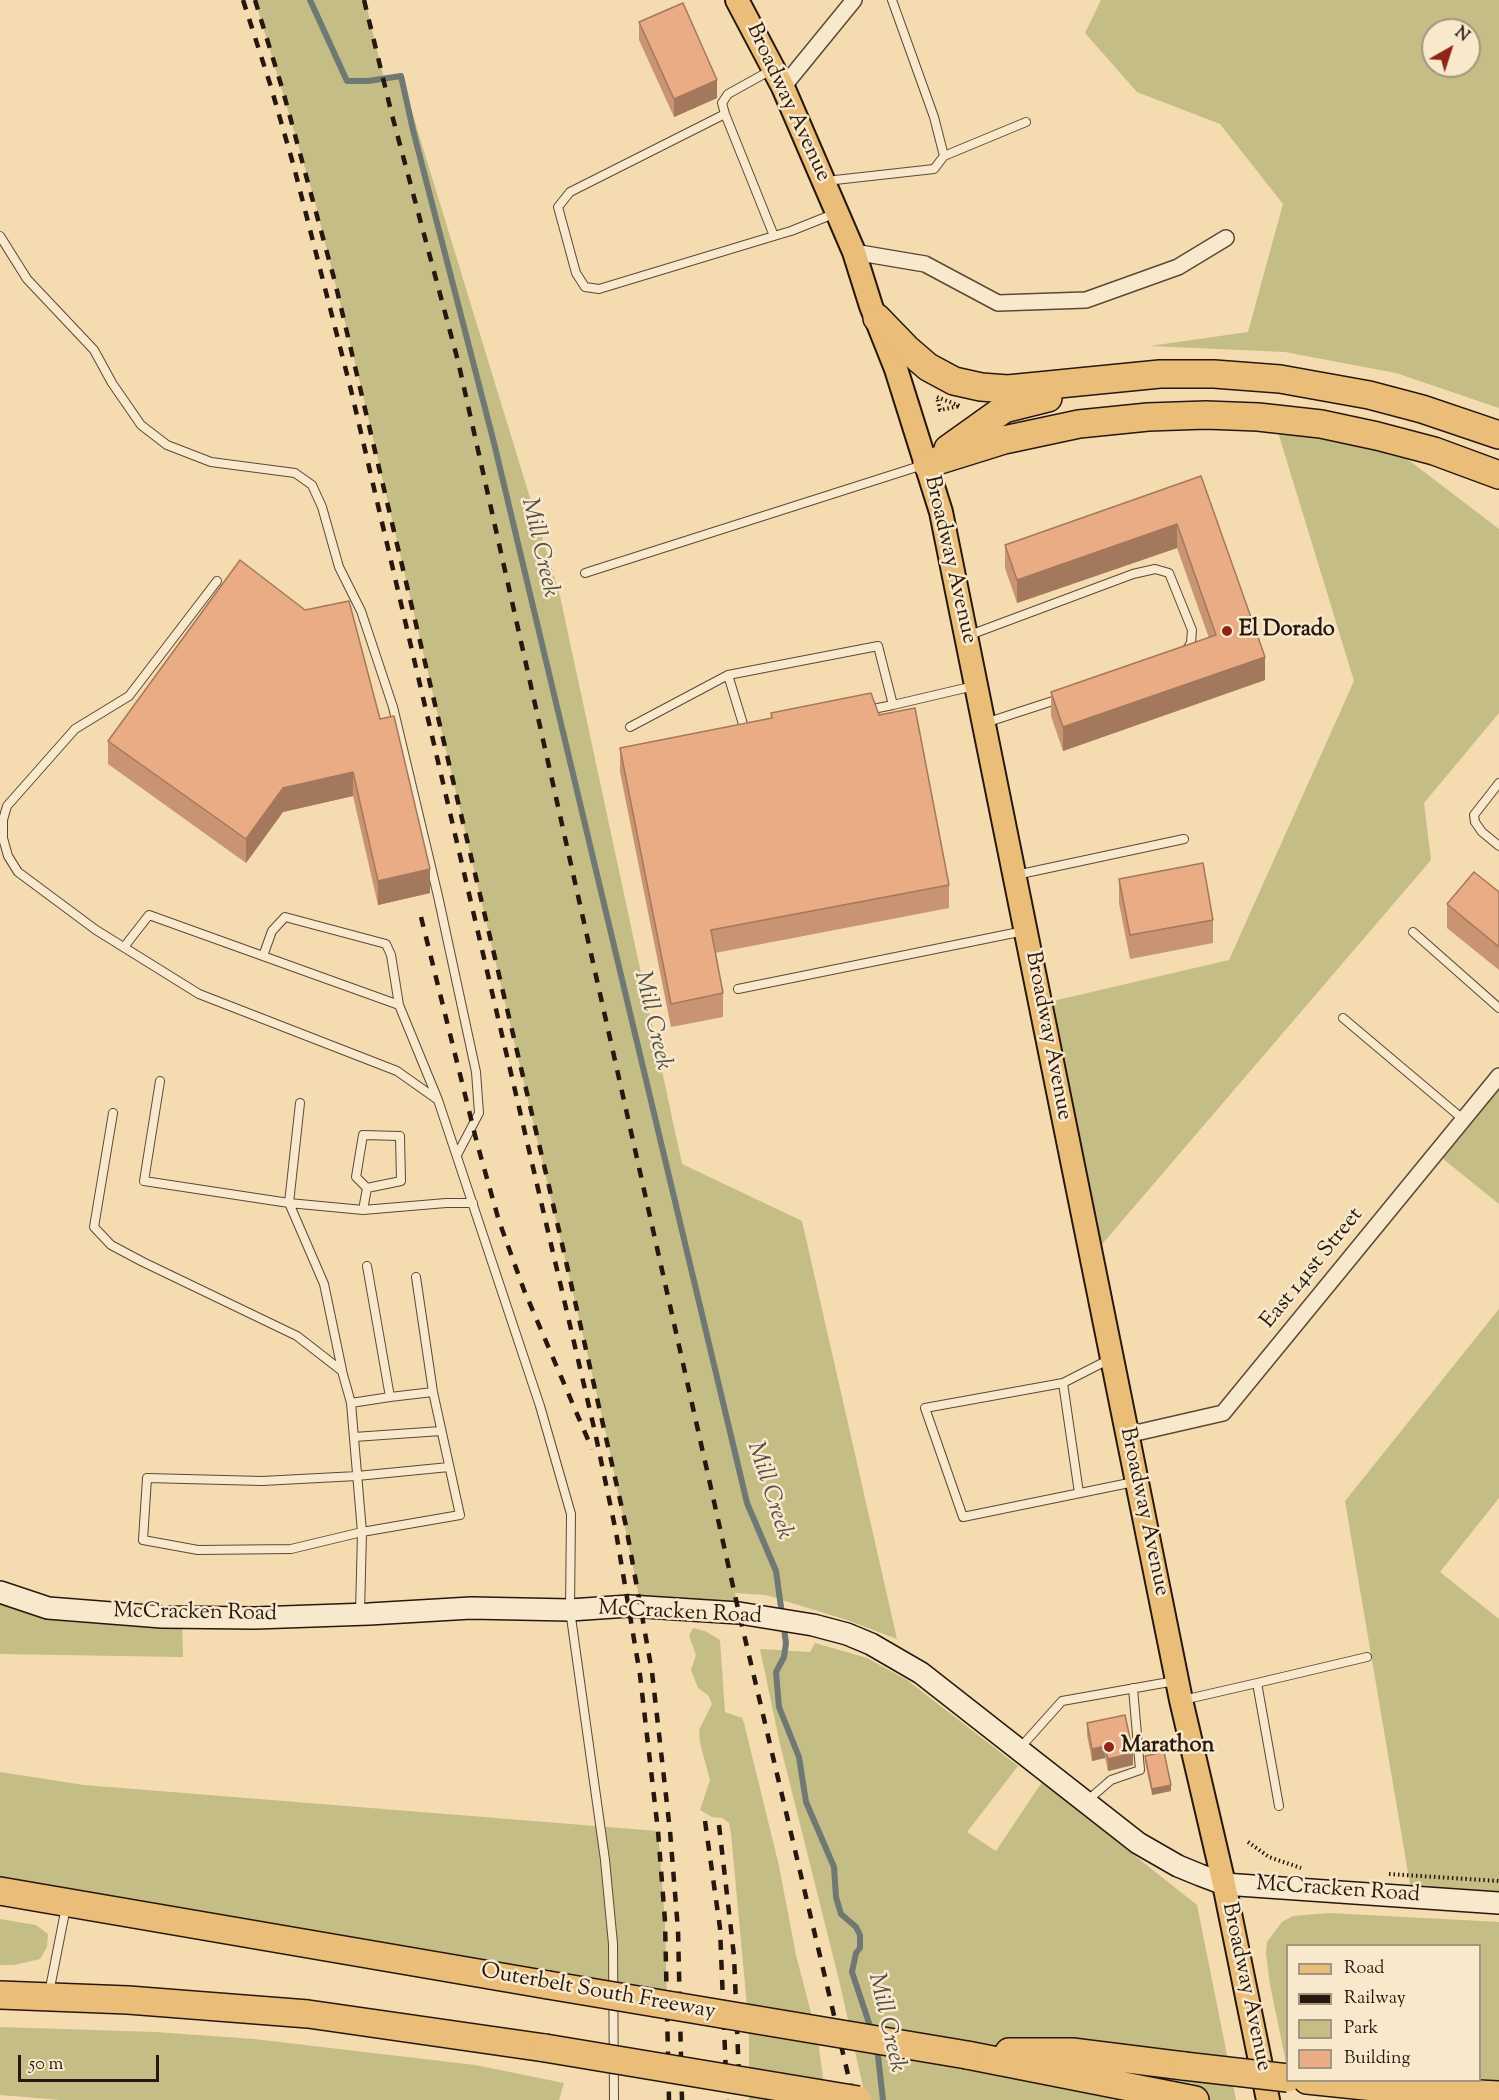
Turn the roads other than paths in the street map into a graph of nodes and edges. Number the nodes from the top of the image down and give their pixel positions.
1 (737, 0) edge
2 (854, 0) edge
3 (892, 0) edge
4 (779, 78) junction
5 (725, 114) junction
6 (1026, 122) dead end
7 (944, 156) junction
8 (824, 181) junction
9 (837, 212) junction
10 (0, 236) edge
11 (774, 236) junction
12 (1226, 238) dead end
13 (854, 252) junction
14 (877, 318) junction
15 (1095, 381) junction
16 (1499, 435) edge
17 (927, 464) junction
18 (1499, 474) edge
19 (585, 573) dead end
20 (217, 581) dead end
21 (966, 637) junction
22 (1180, 657) edge
23 (729, 675) junction
24 (976, 685) junction
25 (1065, 697) edge
26 (893, 705) junction
27 (859, 712) edge
28 (984, 724) junction
29 (630, 728) dead end
30 (758, 733) edge
31 (1499, 783) edge
32 (1184, 839) dead end
33 (1499, 846) edge
34 (1014, 875) junction
35 (1026, 931) junction
36 (1413, 932) dead end
37 (124, 947) junction
38 (263, 956) junction
39 (738, 989) dead end
40 (399, 1005) junction
41 (1499, 1008) edge
42 (1342, 1018) dead end
43 (1499, 1076) edge
44 (160, 1081) dead end
45 (438, 1100) junction
46 (300, 1103) dead end
47 (113, 1113) dead end
48 (1464, 1120) junction
49 (457, 1155) junction
50 (367, 1188) junction
51 (289, 1203) junction
52 (473, 1203) junction
53 (363, 1210) junction
54 (367, 1266) dead end
55 (416, 1278) dead end
56 (1112, 1358) junction
57 (342, 1371) junction
58 (1063, 1383) junction
59 (433, 1392) junction
60 (390, 1397) junction
61 (351, 1403) junction
62 (441, 1431) junction
63 (1127, 1435) junction
64 (354, 1437) junction
65 (449, 1467) junction
66 (357, 1476) junction
67 (1136, 1481) junction
68 (1079, 1493) junction
69 (362, 1532) junction
70 (0, 1592) edge
71 (570, 1610) junction
72 (360, 1614) junction
73 (1367, 1657) dead end
74 (1257, 1683) junction
75 (1133, 1688) junction
76 (1179, 1690) junction
77 (1019, 1749) junction
78 (1085, 1802) junction
79 (1279, 1806) dead end
80 (1224, 1884) junction
81 (0, 1891) edge
82 (67, 1903) junction
83 (1499, 1903) edge
84 (0, 1995) edge
85 (48, 1997) junction
86 (968, 2055) junction
87 (1286, 2078) edge
88 (1322, 2082) edge
89 (1499, 2096) edge
90 (614, 2100) edge
91 (858, 2100) edge
92 (1193, 2100) edge
93 (1268, 2100) edge

1 - 4 main road, Broadway Avenue
2 - 4 street
3 - 7 lane
4 - 5 lane
4 - 8 main road, Broadway Avenue
5 - 11 lane
5 - 11 lane
6 - 7 lane
7 - 8 lane
8 - 9 main road, Broadway Avenue
9 - 11 lane
9 - 13 main road, Broadway Avenue
10 - 49 lane
12 - 13 street
13 - 14 main road, Broadway Avenue
14 - 15 highway
14 - 17 main road, Broadway Avenue
15 - 16 highway
15 - 17 highway
17 - 18 highway
17 - 19 lane
17 - 21 main road, Broadway Avenue
20 - 37 lane
21 - 22 lane
21 - 24 main road, Broadway Avenue
23 - 26 lane
23 - 29 lane
23 - 30 lane
24 - 26 lane
24 - 28 main road, Broadway Avenue
25 - 28 lane
26 - 27 lane
28 - 34 main road, Broadway Avenue
31 - 33 lane
32 - 34 lane
34 - 35 main road, Broadway Avenue
35 - 39 lane
35 - 56 main road, Broadway Avenue
36 - 41 lane
37 - 38 lane
37 - 45 lane
38 - 40 lane
38 - 40 lane
40 - 45 lane
42 - 48 lane
43 - 48 street, East 141st Street
44 - 51 lane
45 - 49 lane
46 - 51 lane
47 - 57 lane
48 - 63 street, East 141st Street
49 - 52 lane
50 - 50 lane
50 - 53 lane
51 - 53 lane
51 - 57 lane
52 - 53 lane
52 - 71 lane
54 - 60 lane
55 - 59 lane
56 - 58 lane
56 - 63 main road, Broadway Avenue
57 - 61 lane
58 - 68 lane
58 - 68 lane
59 - 60 lane
59 - 62 lane
60 - 61 lane
61 - 64 lane
62 - 64 lane
62 - 65 lane
63 - 67 main road, Broadway Avenue
64 - 66 lane
65 - 66 lane
65 - 69 lane
66 - 69 lane
66 - 69 lane
67 - 68 lane
67 - 76 main road, Broadway Avenue
69 - 72 lane
70 - 72 street, McCracken Road
71 - 72 street, McCracken Road
71 - 77 street, McCracken Road
71 - 90 lane
73 - 74 lane
74 - 76 lane
74 - 79 lane
75 - 76 lane
75 - 77 lane
75 - 78 lane
76 - 80 main road, Broadway Avenue
77 - 78 street, McCracken Road
78 - 80 street, McCracken Road
80 - 83 street, McCracken Road
80 - 93 main road, Broadway Avenue
81 - 82 highway, Outerbelt South Freeway
82 - 85 lane
82 - 86 highway, Outerbelt South Freeway, bridge
84 - 85 highway
85 - 91 highway, bridge
86 - 87 highway, bridge
86 - 92 highway, Outerbelt South Freeway
88 - 89 highway

